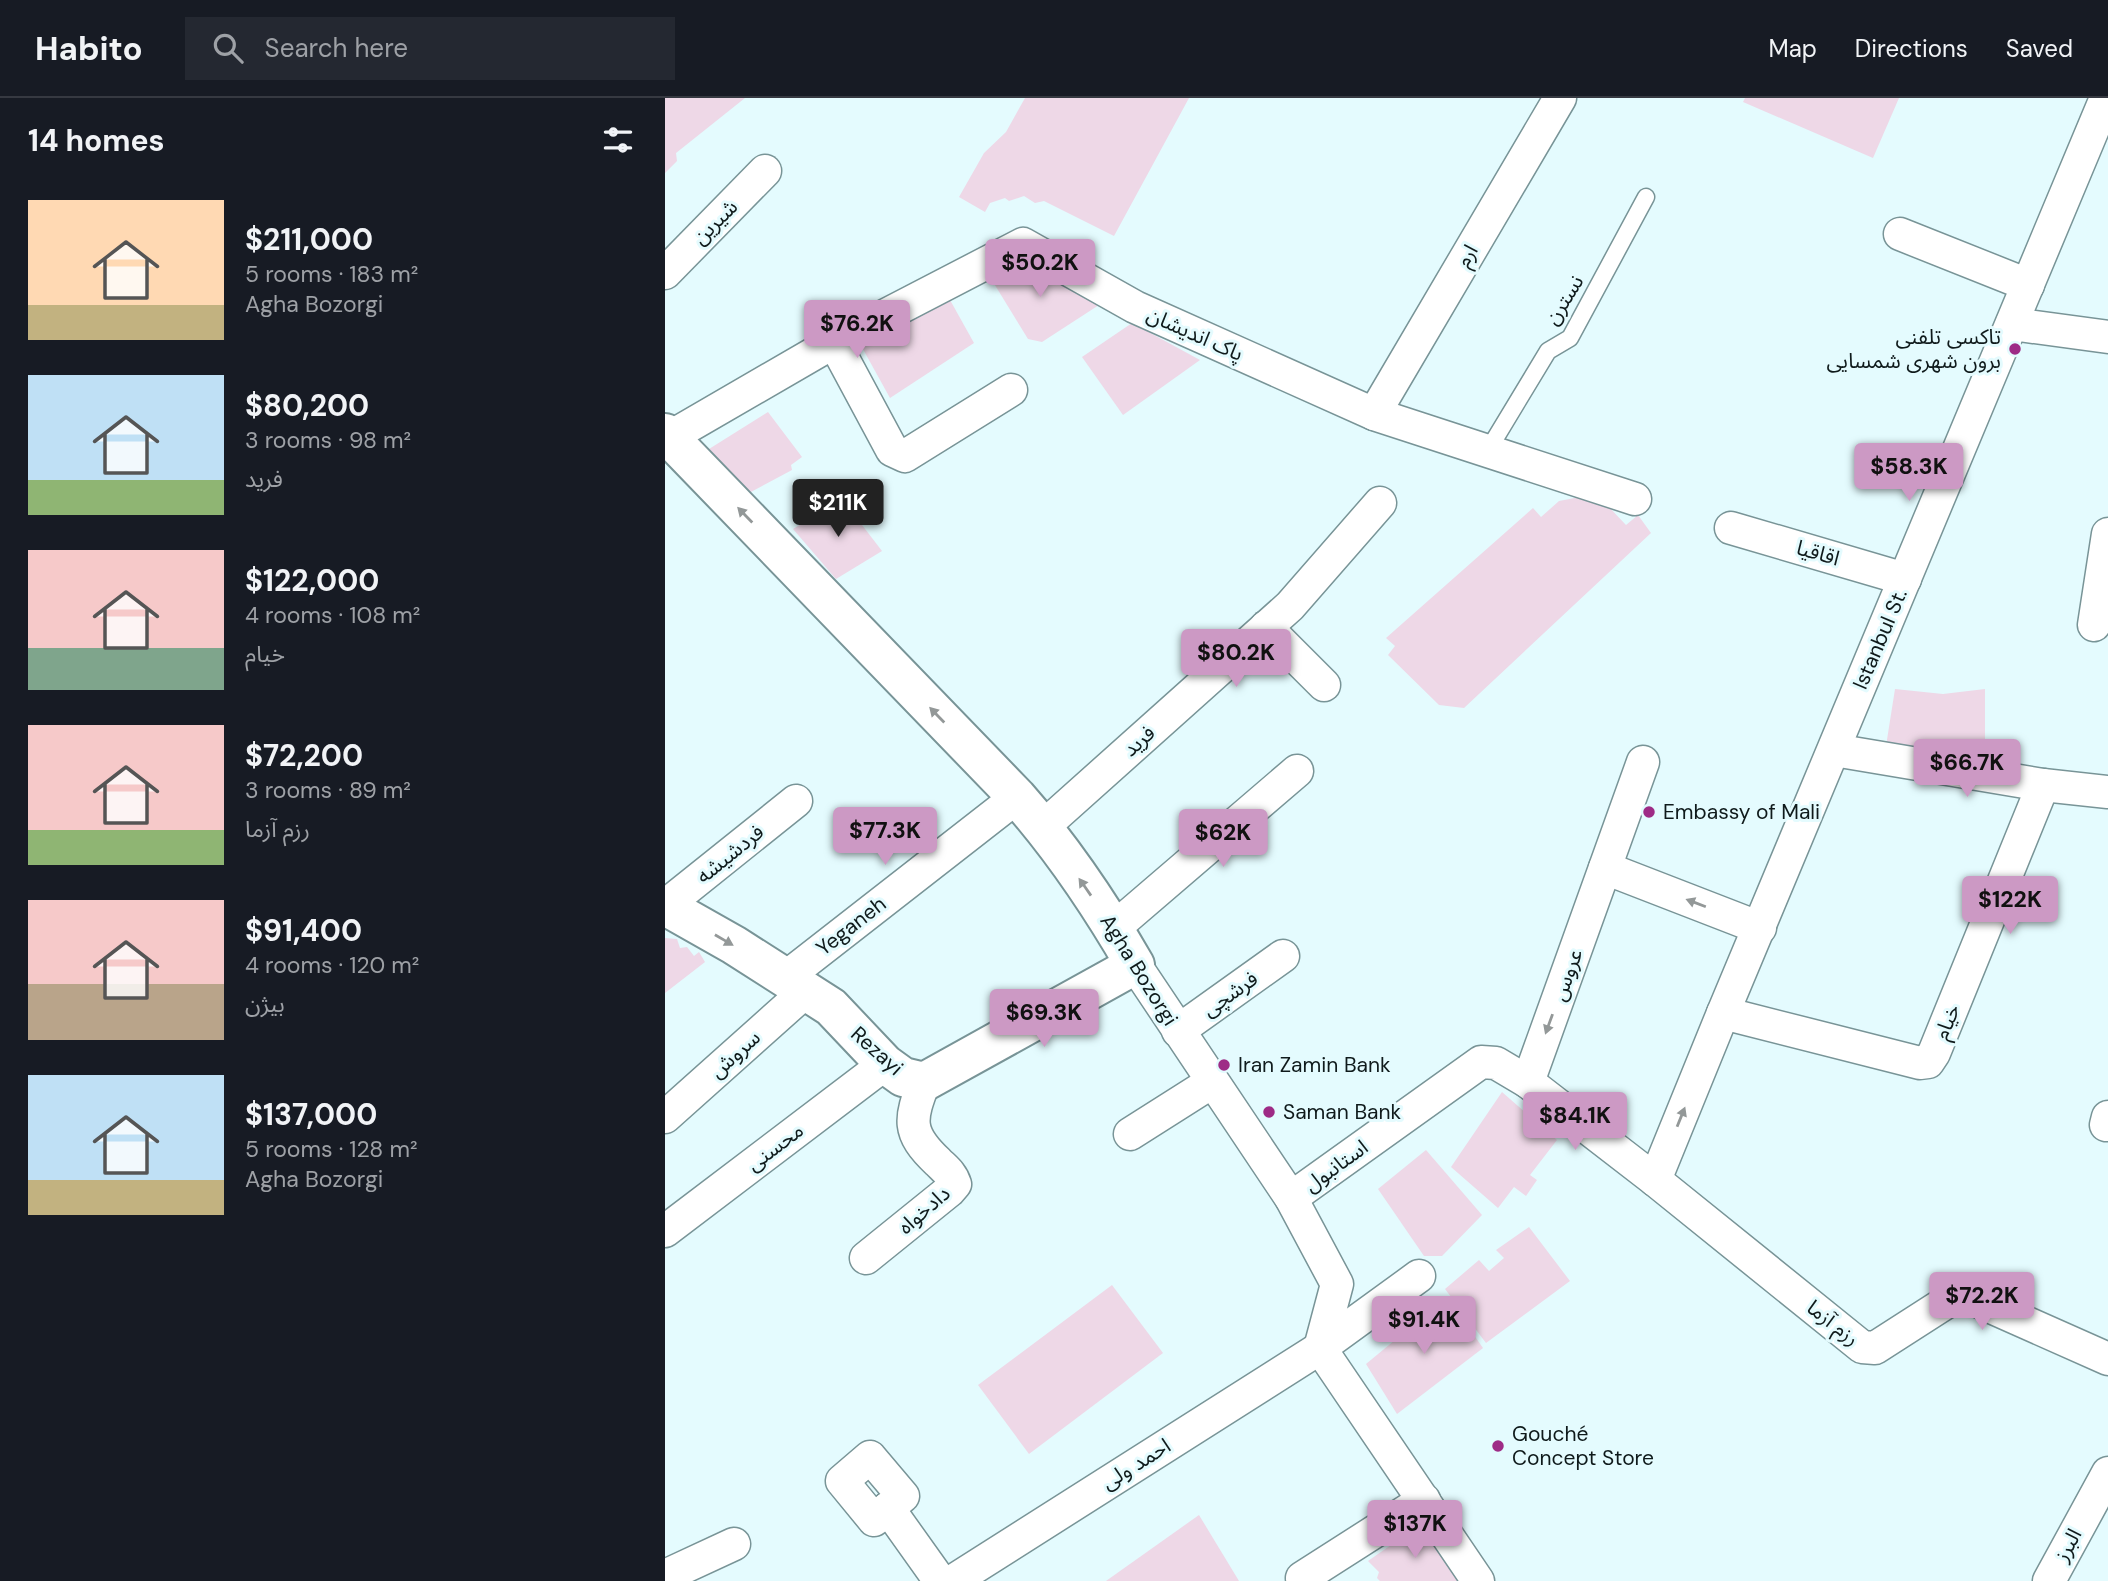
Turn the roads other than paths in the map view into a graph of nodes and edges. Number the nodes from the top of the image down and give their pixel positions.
1 (1560, 98) edge
2 (2106, 98) edge
3 (765, 171) dead end
4 (1646, 197) dead end
5 (1899, 234) dead end
6 (665, 272) edge
7 (2028, 285) junction
8 (2012, 324) junction
9 (2108, 337) edge
10 (834, 342) junction
11 (1011, 390) dead end
12 (1374, 414) junction
13 (668, 435) edge
14 (1487, 452) junction
15 (1635, 499) dead end
16 (1380, 503) dead end
17 (1731, 528) dead end
18 (2108, 534) edge
19 (1905, 579) junction
20 (2094, 625) dead end
21 (1266, 626) junction
22 (1324, 685) dead end
23 (1834, 750) junction
24 (1643, 762) dead end
25 (1297, 771) dead end
26 (2043, 785) junction
27 (2108, 792) edge
28 (1017, 797) junction
29 (796, 801) dead end
30 (1043, 827) junction
31 (1605, 868) junction
32 (665, 906) edge
33 (1114, 928) junction
34 (1760, 928) junction
35 (1283, 956) dead end
36 (1135, 965) junction
37 (795, 984) junction
38 (1723, 1013) junction
39 (1178, 1031) junction
40 (885, 1064) junction
41 (924, 1082) junction
42 (1212, 1082) junction
43 (1528, 1082) junction
44 (665, 1117) edge
45 (1130, 1134) dead end
46 (1655, 1180) junction
47 (1291, 1198) junction
48 (665, 1231) edge
49 (866, 1258) dead end
50 (1419, 1276) dead end
51 (1320, 1348) junction
52 (2108, 1359) edge
53 (2108, 1473) edge
54 (1424, 1500) junction
55 (888, 1508) dead end
56 (734, 1544) dead end
57 (665, 1576) edge
58 (1302, 1578) dead end
59 (940, 1581) edge
60 (953, 1581) edge
61 (1478, 1581) edge
62 (2049, 1581) edge

1 - 12 street, ارم
2 - 7 street, Istanbul St.
3 - 6 street, شیرین
4 - 14 lane, نسترن
5 - 7 street
7 - 8 street, Istanbul St.
8 - 9 street
8 - 19 street, Istanbul St.
10 - 11 street
10 - 12 street, پاک اندیشان
10 - 13 street, پاک اندیشان
12 - 14 street, پاک اندیشان
28 -> 13 street, Agha Bozorgi
14 - 15 street, پاک اندیشان
16 - 21 street, فرید
17 - 19 street, اقاقیا
18 - 20 street
19 - 23 street, Istanbul St.
21 - 22 street
21 - 30 street, فرید
23 - 26 street
23 - 34 street, Istanbul St.
24 - 31 street, عروس
25 - 33 street
26 - 27 street
26 - 38 street, خیام
28 - 30 street, Agha Bozorgi
28 - 37 street, Yeganeh
29 - 32 street, فردشیشه
33 -> 30 street, Agha Bozorgi
34 -> 31 street
31 -> 43 street, عروس
32 -> 37 street, Rezayi
33 - 36 street, Agha Bozorgi
34 - 38 street, Istanbul St.
35 - 39 street, فرشچی
36 - 39 street, Agha Bozorgi
36 - 41 street, Rezayi
37 - 40 street, Rezayi
37 - 44 street, سروش
46 -> 38 street, Istanbul St.
39 - 42 street, Agha Bozorgi
40 - 41 street, Rezayi
40 - 48 street, محسنی
41 - 49 street, دادخواه
42 - 45 street
42 - 47 street, Agha Bozorgi
43 - 46 street, استانبول
43 - 47 street, استانبول
46 - 52 street, رزم آزما
47 - 51 street, Agha Bozorgi
50 - 51 street, احمد ولی
51 - 54 street
51 - 60 street, احمد ولی
53 - 62 street, البرز
54 - 58 street
54 - 61 street
55 - 59 street
56 - 57 street

